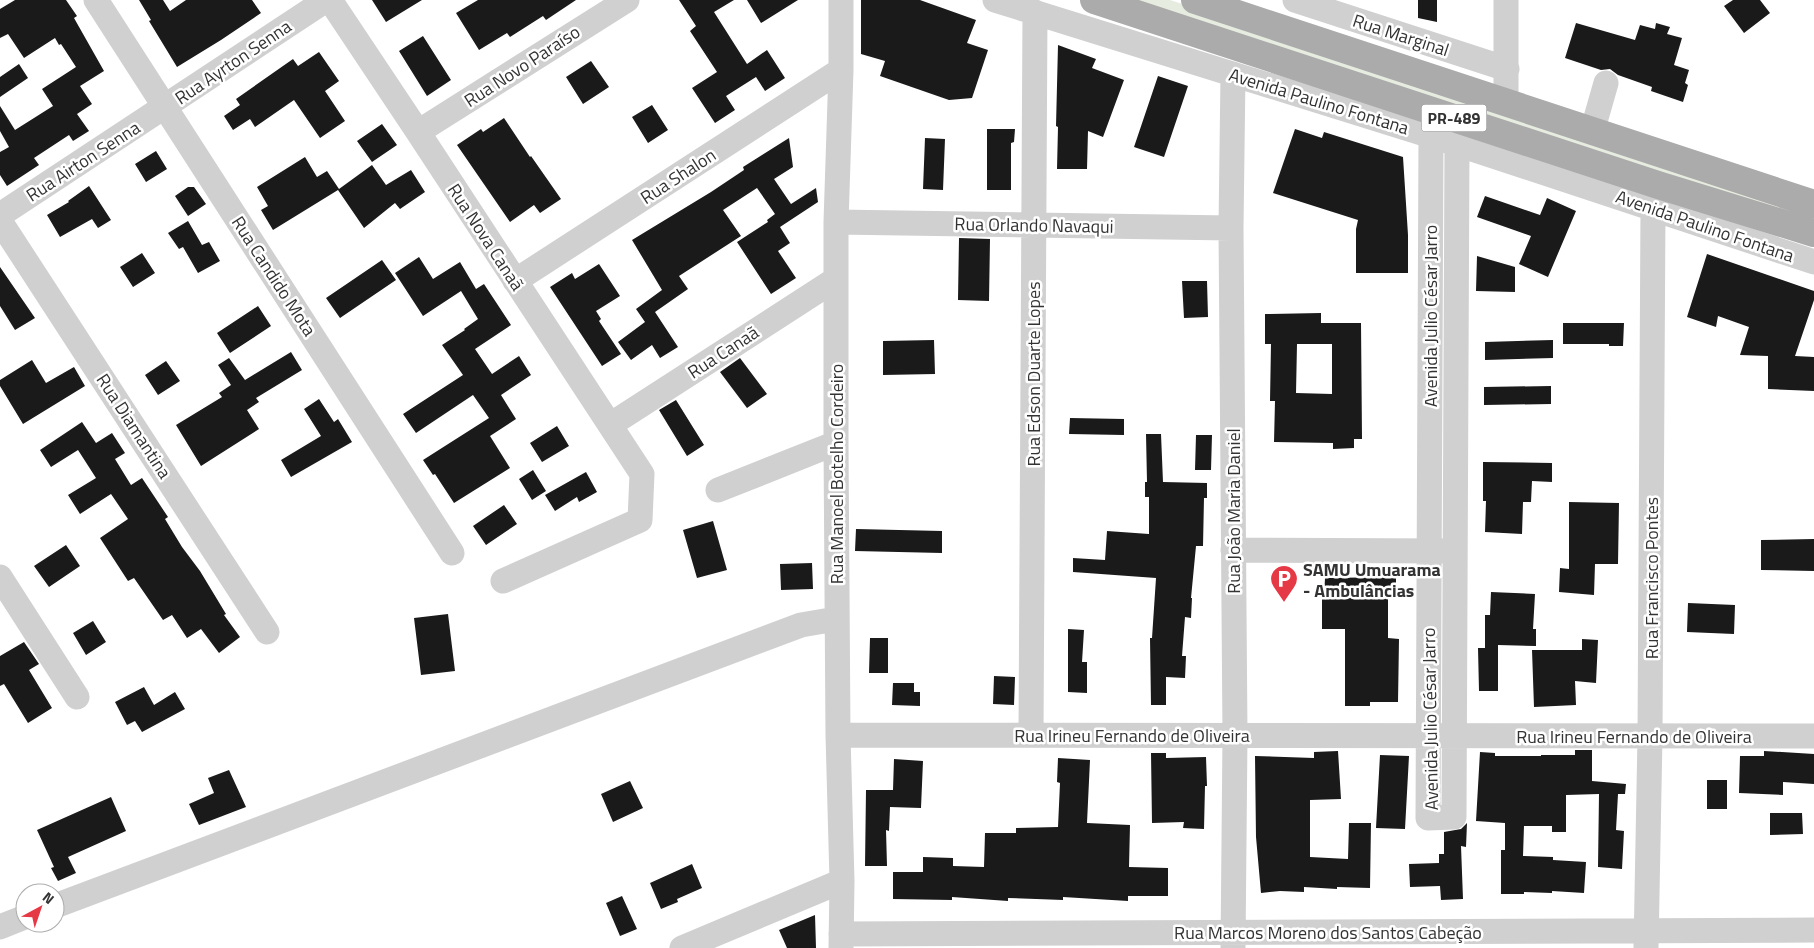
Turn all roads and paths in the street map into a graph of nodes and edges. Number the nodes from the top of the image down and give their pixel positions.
1 (96, 0) edge
2 (328, 0) edge
3 (627, 0) edge
4 (840, 0) edge
5 (995, 0) edge
6 (1094, 0) edge
7 (1195, 0) edge
8 (1295, 0) edge
9 (1506, 0) edge
10 (1327, 5) edge
11 (1035, 12) junction
12 (1507, 69) junction
13 (842, 70) junction
14 (1232, 74) junction
15 (1606, 83) dead end
16 (1506, 103) junction
17 (165, 107) junction
18 (418, 132) junction
19 (1592, 132) junction
20 (1431, 136) junction
21 (1456, 144) junction
22 (1814, 204) edge
23 (1653, 208) junction
24 (0, 215) edge
25 (0, 221) edge
26 (836, 222) junction
27 (1034, 226) junction
28 (1231, 228) junction
29 (1814, 233) edge
30 (1814, 262) edge
31 (836, 279) junction
32 (515, 281) junction
33 (610, 425) junction
34 (836, 443) junction
35 (718, 490) dead end
36 (1233, 550) junction
37 (1429, 551) junction
38 (1455, 551) junction
39 (452, 553) dead end
40 (0, 577) edge
41 (503, 581) dead end
42 (836, 619) junction
43 (267, 632) dead end
44 (77, 697) dead end
45 (838, 735) junction
46 (1031, 735) junction
47 (1234, 735) junction
48 (1427, 736) junction
49 (1454, 736) junction
50 (1650, 736) junction
51 (1814, 736) edge
52 (842, 881) junction
53 (65, 902) edge
54 (15, 921) edge
55 (0, 927) edge
56 (1814, 930) edge
57 (1646, 939) edge
58 (1233, 940) edge
59 (1439, 940) edge
60 (841, 941) edge
61 (1035, 941) edge
62 (682, 948) edge

1 - 17 street, Rua Candido Mota
2 - 17 street, Rua Ayrton Senna
2 - 18 street, Rua Nova Canaã
3 - 18 street, Rua Novo Paraíso
4 - 13 street, Rua Manoel Botelho Cordeiro
5 - 11 street, Avenida Paulino Fontana
6 - 29 main road, PR-489 / PR-489
7 - 16 main road, PR-489 / PR-489
8 - 10 street, Rua Marginal
9 - 12 street
10 - 12 street, Rua Marginal
11 - 14 street, Avenida Paulino Fontana
11 - 27 street, Rua Edson Duarte Lopes
12 - 16 street
13 - 26 street, Rua Manoel Botelho Cordeiro
13 - 32 street, Rua Shalon
14 - 20 street, Avenida Paulino Fontana
14 - 28 street, Rua João Maria Daniel
15 - 19 street
16 - 19 main road, PR-489 / PR-489
17 - 24 street, Rua Airton Senna
17 - 39 street, Rua Candido Mota
18 - 32 street, Rua Nova Canaã
19 - 22 main road, PR-489 / PR-489
20 - 21 street, Avenida Paulino Fontana
20 - 37 street, Avenida Julio César Jarro
21 - 23 street, Avenida Paulino Fontana
21 - 38 street, Avenida Julio César Jarro
23 - 30 street, Avenida Paulino Fontana
23 - 50 street, Rua Francisco Pontes
25 - 43 street, Rua Diamantina
26 - 27 street, Rua Orlando Navaqui
26 - 31 street, Rua Manoel Botelho Cordeiro
27 - 28 street, Rua Orlando Navaqui
27 - 46 street, Rua Edson Duarte Lopes
28 - 36 street, Rua João Maria Daniel
31 - 33 street, Rua Canaã
31 - 34 street, Rua Manoel Botelho Cordeiro
32 - 33 street, Rua Nova Canaã
33 - 41 street, Rua Nova Canaã
34 - 35 street
34 - 42 street, Rua Manoel Botelho Cordeiro
36 - 37 street
36 - 47 street, Rua João Maria Daniel
37 - 38 street
37 - 48 street, Avenida Julio César Jarro
38 - 49 street, Avenida Julio César Jarro
40 - 44 street
42 - 45 street, Rua Manoel Botelho Cordeiro
42 - 53 street
45 - 46 street, Rua Irineu Fernando de Oliveira
45 - 52 street, Rua Manoel Botelho Cordeiro
46 - 47 street, Rua Irineu Fernando de Oliveira
47 - 48 street, Rua Irineu Fernando de Oliveira
47 - 58 street, Rua João Maria Daniel
48 - 49 street
48 - 49 street, Avenida Julio César Jarro
49 - 50 street, Rua Irineu Fernando de Oliveira
50 - 51 street, Rua Irineu Fernando de Oliveira
50 - 57 street, Rua Francisco Pontes
52 - 60 street, Rua Manoel Botelho Cordeiro
52 - 62 street
54 - 55 street
56 - 57 street, Rua Marcos Moreno dos Santos Cabeção
57 - 59 street, Rua Marcos Moreno dos Santos Cabeção
58 - 59 street, Rua Marcos Moreno dos Santos Cabeção
58 - 61 street, Rua Marcos Moreno dos Santos Cabeção
60 - 61 street, Rua Marcos Moreno dos Santos Cabeção

